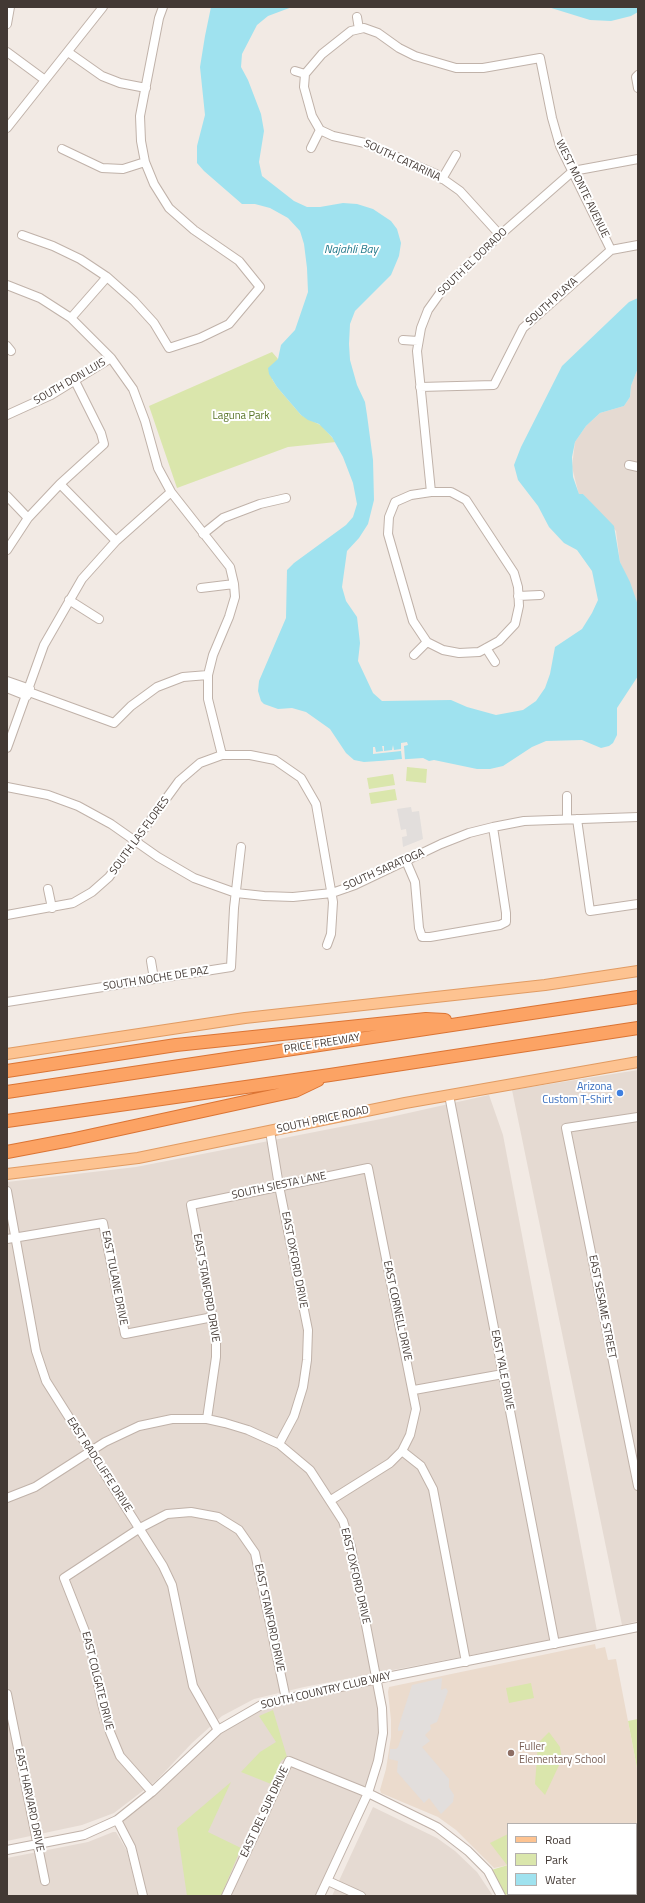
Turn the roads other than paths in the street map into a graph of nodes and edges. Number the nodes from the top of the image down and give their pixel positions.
1 (10, 7) edge
2 (103, 7) edge
3 (163, 7) edge
4 (357, 17) dead end
5 (7, 24) edge
6 (359, 29) junction
7 (7, 52) edge
8 (68, 52) junction
9 (295, 71) dead end
10 (305, 74) junction
11 (638, 75) edge
12 (45, 80) junction
13 (146, 88) junction
14 (638, 88) edge
15 (7, 128) edge
16 (320, 130) junction
17 (311, 148) dead end
18 (62, 149) dead end
19 (456, 154) dead end
20 (638, 160) edge
21 (145, 162) junction
22 (573, 172) junction
23 (442, 179) junction
24 (500, 234) junction
25 (22, 235) dead end
26 (638, 245) edge
27 (611, 250) junction
28 (107, 277) junction
29 (7, 285) edge
30 (71, 318) junction
31 (403, 340) dead end
32 (418, 341) junction
33 (111, 358) junction
34 (75, 381) junction
35 (420, 387) junction
36 (7, 415) edge
37 (629, 465) dead end
38 (638, 466) edge
39 (60, 484) junction
40 (171, 492) junction
41 (431, 492) junction
42 (7, 496) edge
43 (286, 498) dead end
44 (28, 518) junction
45 (203, 534) junction
46 (116, 541) junction
47 (7, 550) edge
48 (234, 584) junction
49 (201, 588) dead end
50 (540, 595) dead end
51 (518, 596) junction
52 (69, 600) junction
53 (99, 619) dead end
54 (427, 642) junction
55 (482, 650) junction
56 (414, 655) dead end
57 (495, 662) dead end
58 (208, 675) junction
59 (7, 681) edge
60 (7, 688) edge
61 (28, 692) junction
62 (7, 748) edge
63 (222, 755) junction
64 (7, 787) edge
65 (567, 796) dead end
66 (638, 817) edge
67 (567, 819) junction
68 (577, 819) junction
69 (493, 827) junction
70 (137, 841) junction
71 (241, 847) dead end
72 (406, 861) junction
73 (48, 889) dead end
74 (236, 892) junction
75 (332, 893) junction
76 (638, 904) edge
77 (52, 908) junction
78 (7, 915) edge
79 (327, 945) dead end
80 (151, 961) dead end
81 (638, 971) edge
82 (154, 979) junction
83 (638, 997) edge
84 (7, 1002) edge
85 (474, 1021) junction
86 (638, 1028) edge
87 (7, 1054) edge
88 (638, 1062) edge
89 (7, 1071) edge
90 (330, 1074) junction
91 (7, 1092) edge
92 (449, 1095) junction
93 (638, 1117) edge
94 (7, 1121) edge
95 (270, 1131) junction
96 (7, 1152) edge
97 (368, 1168) joint
98 (7, 1174) edge
99 (279, 1186) junction
100 (7, 1191) edge
101 (191, 1205) joint
102 (11, 1239) edge
103 (213, 1317) junction
104 (503, 1374) junction
105 (414, 1390) junction
106 (207, 1419) junction
107 (279, 1444) junction
108 (90, 1451) junction
109 (402, 1451) junction
110 (638, 1486) edge
111 (8, 1495) edge
112 (331, 1500) junction
113 (140, 1528) junction
114 (638, 1627) edge
115 (555, 1644) junction
116 (466, 1662) junction
117 (377, 1679) junction
118 (7, 1694) edge
119 (286, 1699) junction
120 (8, 1708) edge
121 (218, 1730) junction
122 (152, 1792) junction
123 (368, 1793) junction
124 (117, 1820) junction
125 (37, 1844) junction
126 (7, 1850) edge
127 (328, 1881) junction
128 (45, 1882) dead end
129 (143, 1896) edge
130 (226, 1896) edge
131 (320, 1896) edge
132 (361, 1896) edge
133 (501, 1896) edge

1 - 5 street
2 - 8 street
3 - 13 street
4 - 6 street
6 - 10 street
6 - 22 street, WEST MONTE AVENUE
7 - 12 street
8 - 12 street
8 - 13 street
9 - 10 street
10 - 16 street
11 - 14 street
12 - 15 street
13 - 21 street
16 - 17 street
16 - 23 street, SOUTH CATARINA
18 - 21 street
19 - 23 street
20 - 22 street, SOUTH EL DORADO
21 - 28 street
22 - 24 street, SOUTH EL DORADO
22 - 27 street, WEST MONTE AVENUE
23 - 24 street, SOUTH CATARINA
24 - 32 street, SOUTH EL DORADO
25 - 28 street
26 - 27 street
27 - 35 street, SOUTH PLAYA
28 - 30 street
29 - 30 street
30 - 33 street
31 - 32 street
32 - 35 street, SOUTH EL DORADO
33 - 34 street, SOUTH DON LUIS
33 - 40 street
34 - 36 street, SOUTH DON LUIS
34 - 39 street
35 - 41 street, SOUTH EL DORADO
37 - 38 street
39 - 44 street
39 - 46 street
40 - 45 street
40 - 46 street
41 - 51 street
41 - 54 street
42 - 44 street
43 - 45 street
44 - 47 street
45 - 48 street
46 - 52 street
48 - 49 street
48 - 58 street
50 - 51 street
51 - 55 street
52 - 53 street
52 - 61 street
54 - 55 street
54 - 56 street
55 - 57 street
58 - 61 street
58 - 63 street
59 - 61 street
60 - 61 street
61 - 62 street
63 - 70 street, SOUTH LAS FLORES
63 - 75 street, SOUTH LAS FLORES
64 - 70 street, SOUTH SARATOGA
65 - 67 street
66 - 68 street, SOUTH SARATOGA
67 - 68 street, SOUTH SARATOGA
67 - 69 street, SOUTH SARATOGA
68 - 76 street
69 - 72 street, SOUTH SARATOGA
69 - 72 street
70 - 74 street, SOUTH SARATOGA
70 - 77 street, SOUTH LAS FLORES
71 - 74 street
72 - 75 street, SOUTH SARATOGA
73 - 77 street
74 - 75 street, SOUTH SARATOGA
74 - 82 street, SOUTH NOCHE DE PAZ
75 - 79 street, SOUTH LAS FLORES
77 - 78 street, SOUTH LAS FLORES
80 - 82 street
81 - 87 main road
82 - 84 street, SOUTH NOCHE DE PAZ
83 - 85 highway, PRICE FREEWAY
85 - 89 highway
85 - 91 highway, PRICE FREEWAY
86 - 90 highway
88 - 92 main road, SOUTH PRICE ROAD
90 - 94 highway
90 - 96 highway
92 - 95 main road, SOUTH PRICE ROAD
92 - 104 street, EAST YALE DRIVE
93 - 110 street, EAST SESAME STREET
95 - 98 main road, SOUTH PRICE ROAD
95 - 99 street, EAST OXFORD DRIVE
97 - 99 street, SOUTH SIESTA LANE
97 - 105 street, EAST CORNELL DRIVE
99 - 101 street, SOUTH SIESTA LANE
99 - 107 street, EAST OXFORD DRIVE
100 - 102 street, EAST RADCLIFFE DRIVE
101 - 103 street, EAST STANFORD DRIVE
102 - 103 street, EAST TULANE DRIVE
102 - 108 street, EAST RADCLIFFE DRIVE
103 - 106 street, EAST STANFORD DRIVE
104 - 105 street
104 - 115 street, EAST YALE DRIVE
105 - 109 street, EAST CORNELL DRIVE
106 - 107 street
106 - 108 street
107 - 112 street, EAST OXFORD DRIVE
108 - 111 street
108 - 113 street, EAST RADCLIFFE DRIVE
109 - 112 street, EAST CORNELL DRIVE
109 - 116 street
112 - 117 street, EAST OXFORD DRIVE
113 - 119 street, EAST STANFORD DRIVE
113 - 121 street, EAST RADCLIFFE DRIVE
113 - 122 street, EAST COLGATE DRIVE
114 - 115 street, SOUTH COUNTRY CLUB WAY
115 - 116 street, SOUTH COUNTRY CLUB WAY
116 - 117 street, SOUTH COUNTRY CLUB WAY
117 - 119 street, SOUTH COUNTRY CLUB WAY
117 - 123 street, EAST OXFORD DRIVE
118 - 120 street, EAST HARVARD DRIVE
119 - 121 street, SOUTH COUNTRY CLUB WAY
120 - 125 street, EAST HARVARD DRIVE
121 - 122 street, SOUTH COUNTRY CLUB WAY
122 - 124 street, SOUTH COUNTRY CLUB WAY
123 - 127 street, EAST OXFORD DRIVE
123 - 130 street, EAST DEL SUR DRIVE
123 - 133 street
124 - 125 street, SOUTH COUNTRY CLUB WAY
124 - 129 street
125 - 126 street, SOUTH COUNTRY CLUB WAY
125 - 128 street, EAST HARVARD DRIVE
127 - 131 street, EAST OXFORD DRIVE
127 - 132 street

